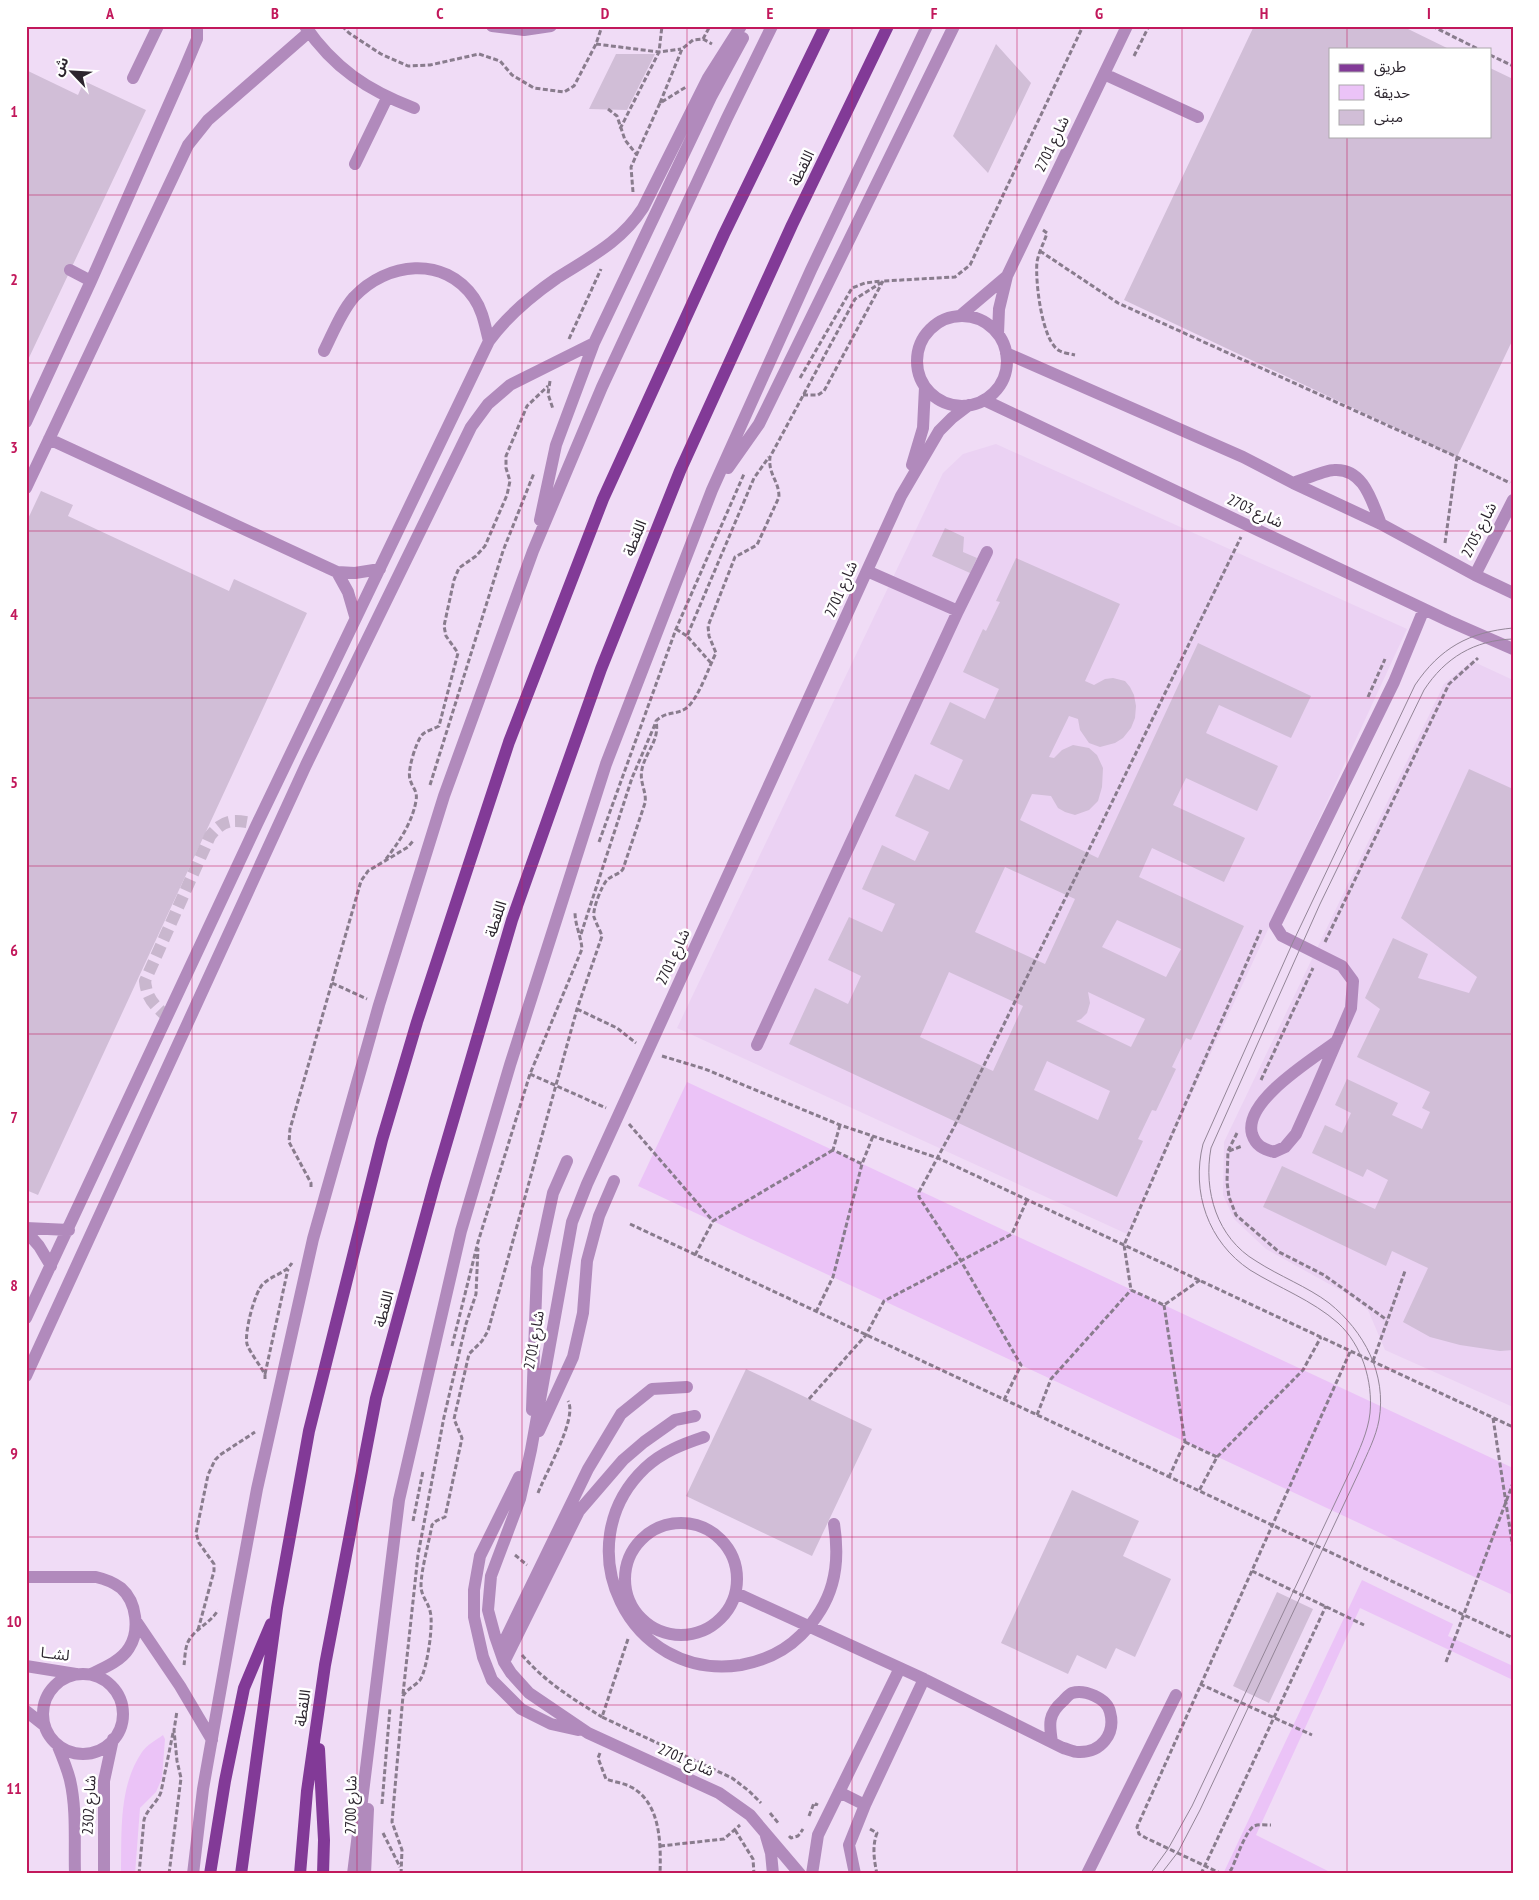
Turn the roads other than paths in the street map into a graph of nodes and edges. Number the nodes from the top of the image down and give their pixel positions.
1 (158, 26) edge
2 (197, 26) edge
3 (492, 26) edge
4 (551, 26) edge
5 (741, 26) edge
6 (749, 26) edge
7 (772, 26) edge
8 (825, 26) edge
9 (888, 26) edge
10 (927, 26) edge
11 (954, 26) edge
12 (1127, 26) edge
13 (307, 29) edge
14 (1104, 74) junction
15 (133, 78) dead end
16 (387, 98) junction
17 (414, 108) dead end
18 (1198, 117) dead end
19 (355, 164) dead end
20 (643, 208) junction
21 (656, 213) junction
22 (70, 270) dead end
23 (1007, 276) junction
24 (91, 281) junction
25 (961, 315) junction
26 (998, 334) junction
27 (489, 341) junction
28 (594, 343) junction
29 (324, 351) dead end
30 (1006, 353) junction
31 (925, 387) junction
32 (984, 400) junction
33 (969, 405) junction
34 (26, 422) edge
35 (49, 439) junction
36 (1293, 483) junction
37 (26, 488) edge
38 (712, 490) junction
39 (901, 496) junction
40 (1513, 500) edge
41 (1381, 524) junction
42 (533, 551) junction
43 (987, 552) dead end
44 (380, 568) junction
45 (867, 571) junction
46 (337, 572) junction
47 (1475, 575) junction
48 (1513, 592) edge
49 (1424, 609) junction
50 (958, 611) junction
51 (356, 616) junction
52 (1513, 649) edge
53 (1337, 1041) junction
54 (757, 1045) dead end
55 (567, 1161) dead end
56 (614, 1182) dead end
57 (26, 1229) edge
58 (68, 1230) junction
59 (51, 1266) junction
60 (26, 1318) edge
61 (26, 1376) edge
62 (687, 1387) dead end
63 (695, 1416) dead end
64 (704, 1437) dead end
65 (531, 1450) junction
66 (834, 1524) dead end
67 (26, 1578) edge
68 (736, 1593) junction
69 (278, 1608) junction
70 (136, 1621) junction
71 (637, 1621) junction
72 (809, 1626) junction
73 (502, 1656) junction
74 (26, 1666) edge
75 (900, 1668) junction
76 (85, 1674) junction
77 (924, 1679) junction
78 (1176, 1695) dead end
79 (26, 1711) edge
80 (317, 1720) junction
81 (45, 1726) junction
82 (588, 1733) junction
83 (369, 1737) junction
84 (114, 1739) junction
85 (212, 1740) junction
86 (1052, 1742) junction
87 (57, 1744) junction
88 (839, 1792) junction
89 (865, 1805) junction
90 (764, 1829) junction
91 (75, 1874) edge
92 (104, 1874) edge
93 (193, 1874) edge
94 (210, 1874) edge
95 (241, 1874) edge
96 (300, 1874) edge
97 (323, 1874) edge
98 (352, 1874) edge
99 (365, 1874) edge
100 (773, 1874) edge
101 (800, 1874) edge
102 (812, 1874) edge
103 (855, 1874) edge
104 (1088, 1874) edge

1 - 15 street
2 - 24 street
3 - 4 street
5 - 20 street
6 - 21 street
7 - 42 street
8 - 69 main road
9 - 80 main road, اللقطة
10 - 38 street
11 - 38 street
12 - 14 street, شارع 2701
13 - 16 street
13 - 35 street
14 - 18 street
14 - 23 street, شارع 2701
16 - 17 street
16 - 19 street
20 - 21 street
20 - 27 street
21 - 28 street
22 - 24 street
23 - 25 street, شارع 2701
23 - 26 street, شارع 2701
24 - 34 street
25 - 26 street
25 - 31 street
26 - 30 street
27 - 29 street
27 - 44 street
28 - 42 street
28 - 61 street
30 - 32 street
30 - 36 street
31 - 33 street
31 - 39 street, شارع 2701
32 - 33 street
32 - 49 street, شارع 2703
33 - 39 street, شارع 2701
35 - 37 street
35 - 46 street
36 - 41 street
36 - 41 street
38 - 83 street
39 - 45 street, شارع 2701
40 - 47 street, شارع 2705
41 - 47 street
42 - 85 street
43 - 50 street
44 - 46 street
44 - 51 street
45 - 50 street
45 - 65 street, شارع 2701
46 - 51 street
47 - 48 street
49 - 52 street, شارع 2703
49 - 53 street
50 - 54 street
51 - 58 street
53 - 53 street
55 - 65 street
56 - 65 street
57 - 58 street
57 - 59 street
58 - 59 street
59 - 60 street
62 - 73 street
63 - 73 street
64 - 71 street
65 - 73 street, شارع 2701
65 - 82 street, شارع 2701
66 - 72 street
67 - 70 street
68 - 71 street
68 - 71 street
68 - 72 street
69 - 94 main road
69 - 95 main road
70 - 76 street
70 - 85 street
71 - 72 street
72 - 75 street
73 - 82 street, شارع 2701
74 - 76 street, لشــا
75 - 77 street
75 - 88 street
76 - 81 street
76 - 84 street
77 - 86 street
77 - 89 street
78 - 104 street
79 - 81 street
80 - 96 main road, اللقطة
80 - 97 main road
81 - 87 street
82 - 90 street, شارع 2701
83 - 98 street
83 - 99 street, شارع 2700
84 - 87 street
84 - 92 street, شارع 2302
85 - 93 street
86 - 86 street
87 - 91 street, شارع 2302
88 - 89 street
88 - 102 street
89 - 103 street
90 - 100 street, شارع 2701
90 - 101 street, شارع 2701

